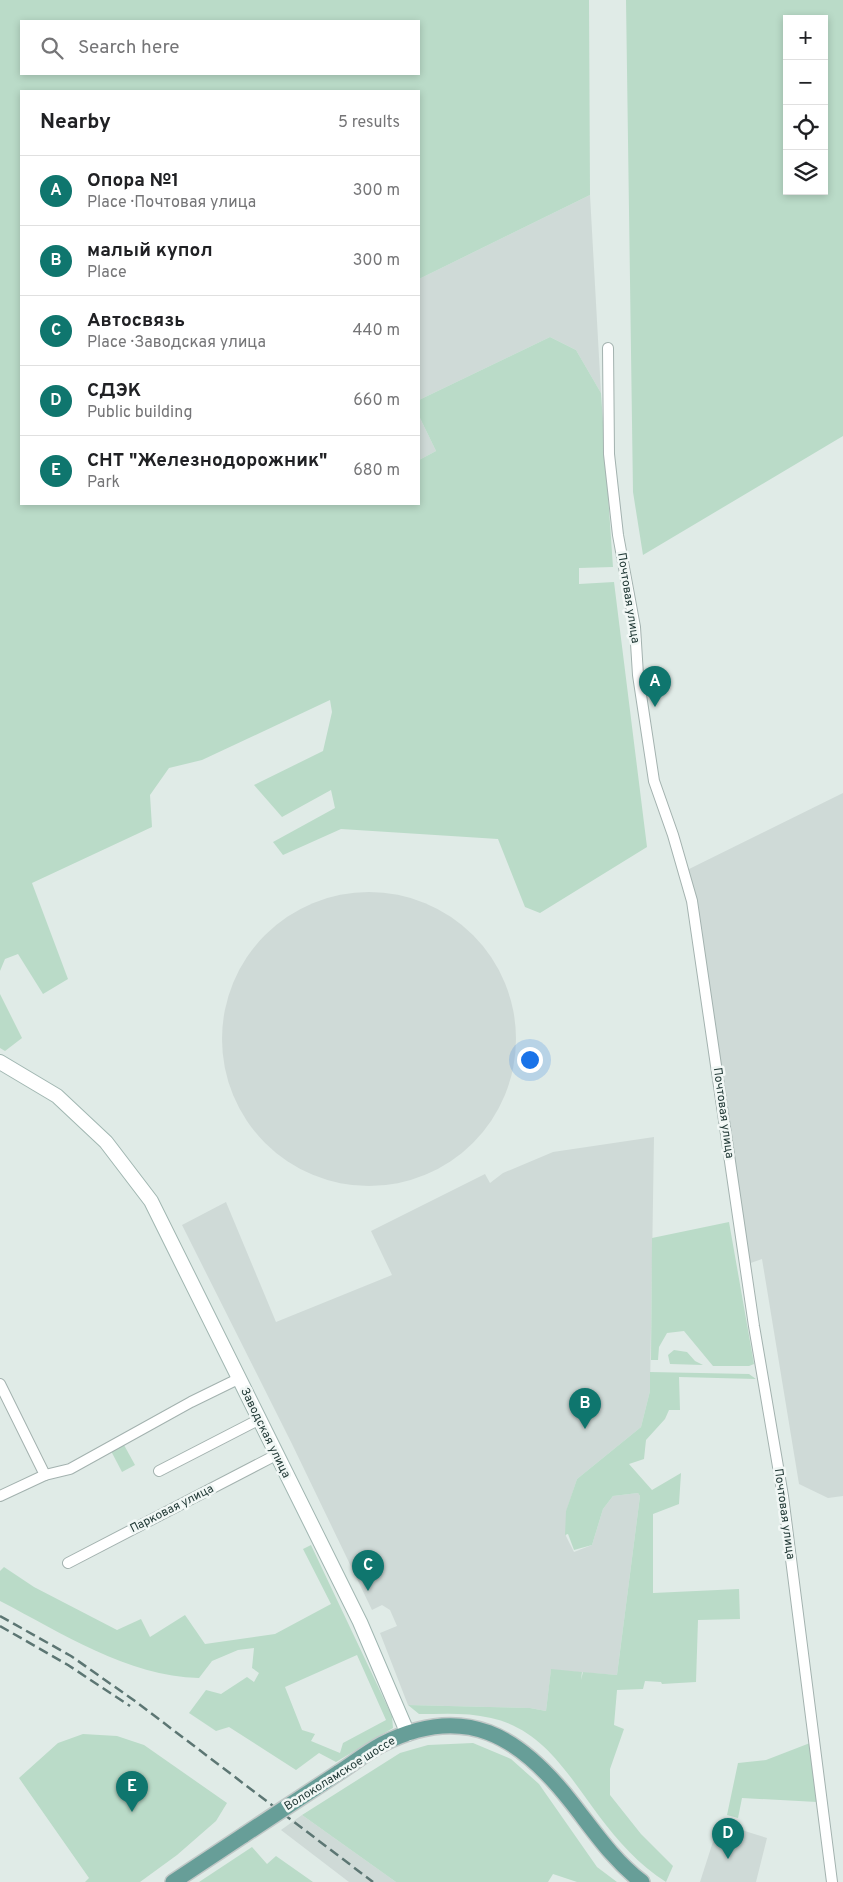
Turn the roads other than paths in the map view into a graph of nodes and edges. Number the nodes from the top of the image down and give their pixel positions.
1 (608, 348) dead end
2 (0, 1062) edge
3 (238, 1379) junction
4 (0, 1384) edge
5 (258, 1420) junction
6 (276, 1455) junction
7 (159, 1472) dead end
8 (45, 1475) junction
9 (0, 1496) edge
10 (68, 1563) dead end
11 (408, 1734) junction
12 (172, 1882) edge
13 (642, 1882) edge
14 (832, 1882) edge

1 - 14 street, Почтовая улица
2 - 3 main road, Заводская улица
3 - 5 main road, Заводская улица
3 - 8 street
4 - 8 street
5 - 6 main road, Заводская улица
5 - 7 street
6 - 10 street, Парковая улица
6 - 11 main road, Заводская улица
8 - 9 street
11 - 12 main road, Волоколамское шоссе, bridge
11 - 13 main road, Волоколамское шоссе

